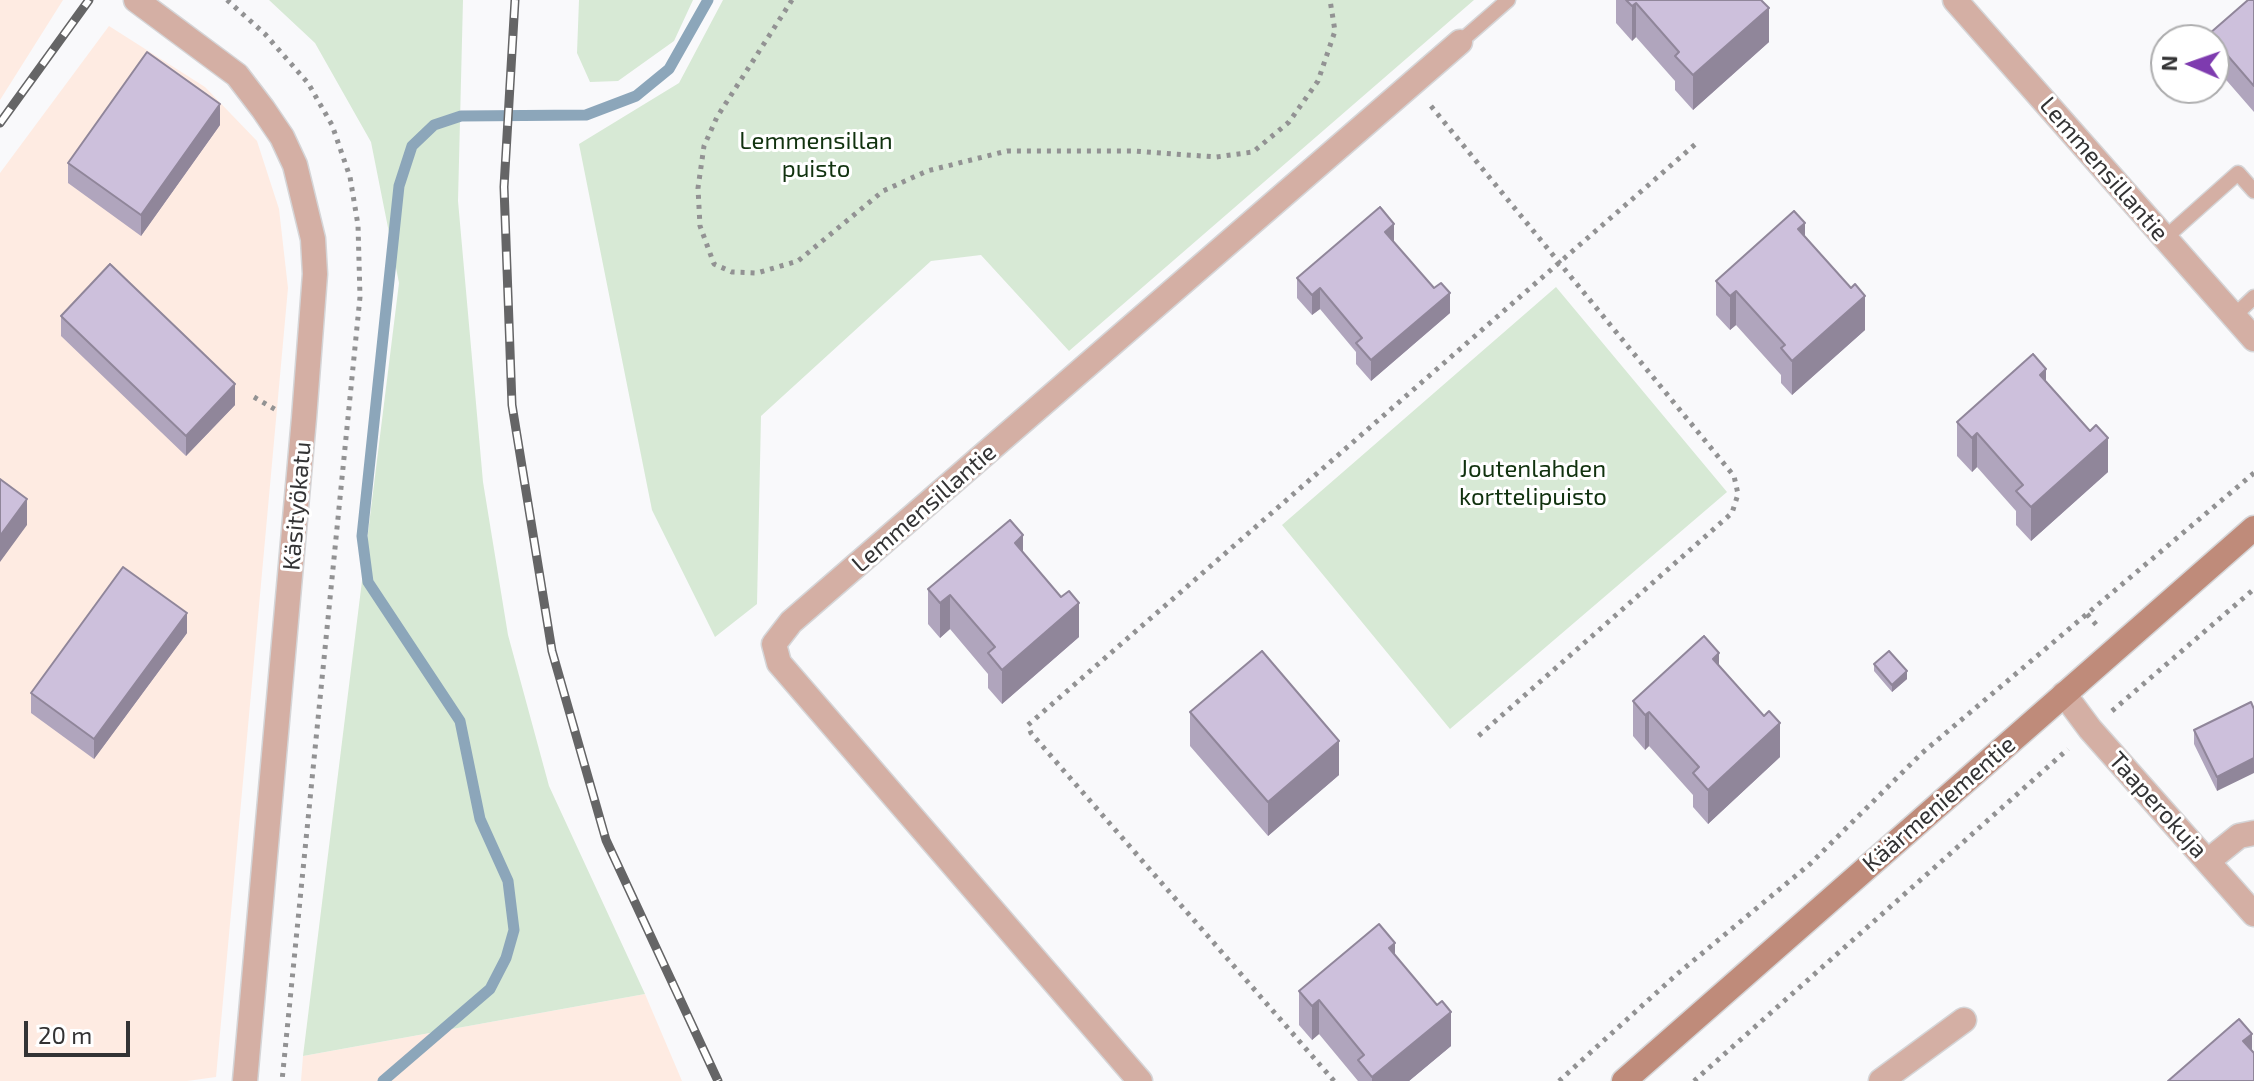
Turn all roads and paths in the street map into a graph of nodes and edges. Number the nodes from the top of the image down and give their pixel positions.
1 (136, 0) edge
2 (792, 0) edge
3 (1330, 0) edge
4 (1508, 0) edge
5 (1955, 0) edge
6 (1460, 42) joint
7 (1412, 84) junction
8 (1699, 141) dead end
9 (2254, 191) edge
10 (2165, 238) junction
11 (1559, 262) junction
12 (2254, 297) edge
13 (2234, 316) junction
14 (2254, 339) edge
15 (254, 397) dead end
16 (284, 413) dead end
17 (2254, 473) edge
18 (2254, 528) edge
19 (2254, 589) edge
20 (2064, 694) junction
21 (2113, 710) dead end
22 (1475, 739) dead end
23 (2070, 748) dead end
24 (2254, 833) edge
25 (2208, 861) junction
26 (2254, 914) edge
27 (1964, 1020) dead end
28 (245, 1081) edge
29 (1140, 1081) edge
30 (1334, 1081) edge
31 (1559, 1081) edge
32 (1624, 1081) edge
33 (1694, 1081) edge
34 (1881, 1081) edge

1 - 28 street, Käsityökatu
2 - 3 path
4 - 6 lane, Lemmensillantie
5 - 10 street, Lemmensillantie
6 - 7 street, Lemmensillantie
7 - 11 path
7 - 29 street, Lemmensillantie
8 - 11 path
9 - 10 lane
10 - 13 street, Lemmensillantie
11 - 22 path
11 - 30 path
12 - 13 lane
13 - 14 street, Lemmensillantie
15 - 16 path
17 - 31 path
18 - 20 street, Käärmeniementie
19 - 21 path
20 - 25 street, Taaperokuja
20 - 32 street, Käärmeniementie
23 - 33 path
24 - 25 street
25 - 26 street, Taaperokuja
27 - 34 street

